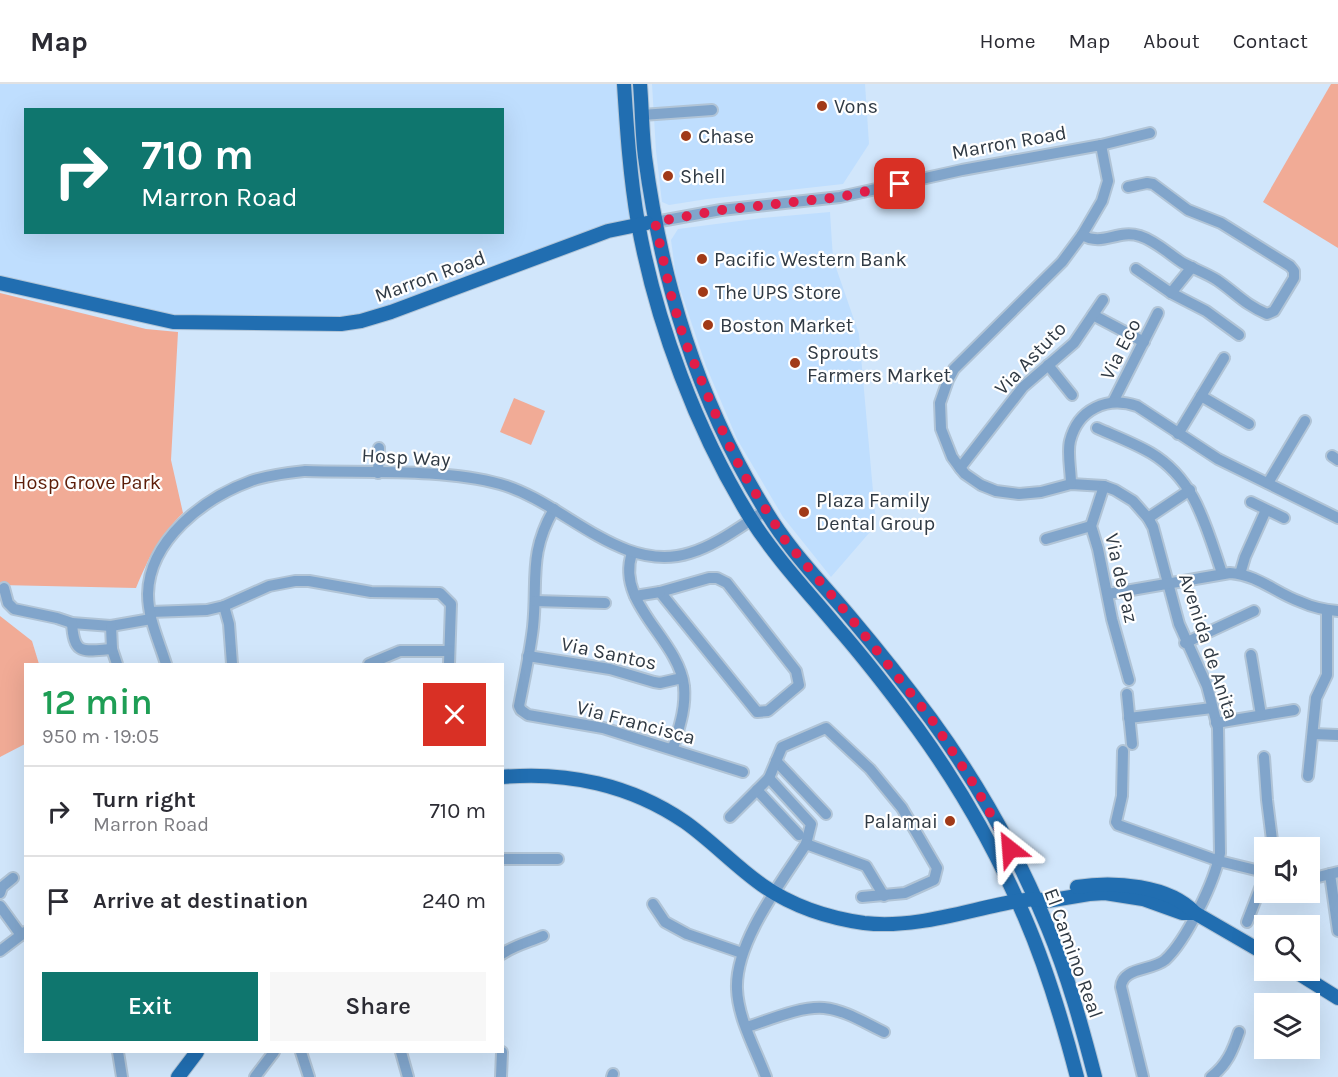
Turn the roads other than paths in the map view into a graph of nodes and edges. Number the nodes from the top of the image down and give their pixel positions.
1 (624, 84) edge
2 (640, 84) edge
3 (712, 110) dead end
4 (642, 115) junction
5 (1150, 133) dead end
6 (1101, 145) junction
7 (1128, 187) dead end
8 (655, 222) junction
9 (638, 225) junction
10 (1082, 235) junction
11 (1192, 267) junction
12 (1136, 269) dead end
13 (0, 283) edge
14 (1171, 293) junction
15 (1103, 300) dead end
16 (1158, 313) dead end
17 (1092, 315) junction
18 (1239, 335) dead end
19 (1144, 342) junction
20 (1224, 358) dead end
21 (1048, 365) junction
22 (1072, 395) dead end
23 (1201, 396) junction
24 (1113, 402) junction
25 (1305, 421) dead end
26 (1249, 424) dead end
27 (1097, 428) dead end
28 (1178, 434) junction
29 (379, 448) dead end
30 (960, 468) junction
31 (378, 473) junction
32 (1268, 483) junction
33 (1071, 484) junction
34 (1104, 486) junction
35 (1190, 490) junction
36 (1251, 502) dead end
37 (554, 509) junction
38 (1266, 510) junction
39 (765, 511) junction
40 (1149, 518) junction
41 (1284, 518) dead end
42 (1338, 518) edge
43 (751, 519) junction
44 (1091, 526) junction
45 (1046, 539) dead end
46 (632, 553) junction
47 (1222, 573) junction
48 (1240, 573) junction
49 (1168, 582) junction
50 (4, 588) dead end
51 (660, 592) junction
52 (1108, 594) junction
53 (635, 596) junction
54 (534, 601) junction
55 (605, 603) dead end
56 (225, 606) junction
57 (1333, 610) edge
58 (1254, 611) dead end
59 (151, 615) junction
60 (72, 623) junction
61 (111, 626) junction
62 (1185, 643) junction
63 (112, 649) junction
64 (449, 651) junction
65 (1251, 655) dead end
66 (528, 656) junction
67 (1333, 658) edge
68 (117, 663) edge
69 (166, 663) edge
70 (232, 663) edge
71 (371, 663) edge
72 (449, 663) edge
73 (682, 678) junction
74 (1129, 680) dead end
75 (1127, 694) dead end
76 (1212, 708) junction
77 (1294, 710) dead end
78 (1261, 716) junction
79 (1129, 718) junction
80 (1216, 723) junction
81 (1313, 734) junction
82 (1338, 735) edge
83 (1132, 744) dead end
84 (671, 748) junction
85 (1123, 751) dead end
86 (1264, 757) dead end
87 (776, 761) junction
88 (742, 772) dead end
89 (1308, 776) dead end
90 (504, 777) edge
91 (769, 778) junction
92 (757, 790) junction
93 (826, 814) dead end
94 (730, 818) dead end
95 (799, 835) dead end
96 (1272, 837) edge
97 (806, 844) junction
98 (504, 859) edge
99 (558, 859) dead end
100 (1219, 861) junction
101 (1254, 870) edge
102 (1334, 873) edge
103 (13, 878) dead end
104 (0, 893) edge
105 (774, 893) junction
106 (884, 896) junction
107 (862, 897) dead end
108 (1035, 899) junction
109 (1017, 901) junction
110 (1254, 903) edge
111 (653, 904) dead end
112 (0, 906) edge
113 (1195, 913) junction
114 (1247, 922) dead end
115 (1338, 926) edge
116 (1338, 932) edge
117 (23, 934) edge
118 (543, 936) dead end
119 (1254, 947) edge
120 (0, 951) edge
121 (504, 953) edge
122 (742, 953) junction
123 (1311, 981) edge
124 (1338, 998) edge
125 (747, 1027) junction
126 (884, 1032) dead end
127 (1239, 1032) dead end
128 (118, 1053) edge
129 (196, 1053) edge
130 (273, 1053) edge
131 (301, 1053) edge
132 (401, 1053) edge
133 (502, 1053) edge
134 (122, 1077) edge
135 (178, 1077) edge
136 (255, 1077) edge
137 (309, 1077) edge
138 (408, 1077) edge
139 (501, 1077) edge
140 (766, 1077) edge
141 (1077, 1077) edge
142 (1095, 1077) edge
143 (1143, 1077) edge
144 (1211, 1077) edge

1 - 9 main road, El Camino Real
2 - 4 main road, El Camino Real
3 - 4 street
4 - 8 main road, El Camino Real
5 - 6 street, Marron Road
6 - 8 street, Marron Road
6 - 10 street, Avenida de Anita
7 - 11 street
8 - 9 main road, Marron Road
8 - 39 main road, El Camino Real
9 - 13 main road, Marron Road
9 - 43 main road, El Camino Real
10 - 11 street
10 - 30 street, Avenida de Anita
11 - 14 street
12 - 14 street
14 - 18 street
15 - 17 street, Via Astuto
16 - 19 street, Via Eco
17 - 19 street
17 - 21 street, Via Astuto
19 - 24 street, Via Eco
20 - 23 street
21 - 22 street
21 - 30 street, Via Astuto
23 - 26 street
23 - 28 street
24 - 28 street
24 - 33 street
25 - 32 street
27 - 35 street
28 - 32 street
29 - 31 street
30 - 33 street, Avenida de Anita
31 - 37 street, Hosp Way
31 - 59 street, Hosp Way
32 - 42 street
33 - 34 street, Avenida de Anita
34 - 40 street, Avenida de Anita
34 - 44 street, Via de Paz
35 - 40 street
35 - 47 street
36 - 38 street
37 - 46 street, Hosp Way
37 - 54 street
38 - 41 street
38 - 48 street
39 - 43 street, Hosp Way
39 - 108 main road, El Camino Real
40 - 49 street, Avenida de Anita
43 - 46 street, Hosp Way
43 - 109 main road, El Camino Real
44 - 45 street
44 - 52 street, Via de Paz
46 - 53 street
47 - 48 street
47 - 49 street
48 - 57 street
49 - 52 street
49 - 62 street, Avenida de Anita
50 - 60 street
51 - 51 street
51 - 53 street
52 - 74 street, Via de Paz
53 - 73 street
54 - 55 street
54 - 66 street
56 - 59 street
56 - 64 street
56 - 70 street
57 - 67 street
58 - 62 street
59 - 61 street
59 - 69 street, Hosp Way
60 - 61 street
60 - 63 street
61 - 63 street
62 - 76 street, Avenida de Anita
63 - 68 street
64 - 71 street
64 - 72 street
65 - 78 street
66 - 73 street, Via Santos
66 - 84 street, Via Francisca
67 - 81 street
73 - 84 street
75 - 79 street
76 - 79 street
76 - 80 street, Avenida de Anita
77 - 78 street
78 - 80 street
79 - 83 street
80 - 100 street, Avenida de Anita
81 - 82 street
81 - 89 street
84 - 88 street, Via Francisca
85 - 100 street
86 - 96 street
87 - 91 street
87 - 93 street
87 - 106 street
90 - 105 main road
91 - 92 street
91 - 97 street
92 - 94 street
92 - 95 street
97 - 105 street
97 - 106 street
98 - 99 street
100 - 101 street
100 - 113 street, Avenida de Anita
102 - 115 street
103 - 104 street
105 - 109 main road
105 - 122 street
106 - 107 street
108 - 109 main road
108 - 113 main road
108 - 142 main road, El Camino Real
109 - 141 main road, El Camino Real
110 - 114 street
111 - 122 street
112 - 117 street
113 - 119 main road
113 - 143 street, Avenida de Anita
115 - 116 street
117 - 120 street
118 - 121 street
122 - 125 street
123 - 124 main road
125 - 126 street
125 - 140 street
127 - 144 street
128 - 134 street
129 - 135 main road
130 - 136 street
131 - 137 street
132 - 138 street
133 - 139 street

